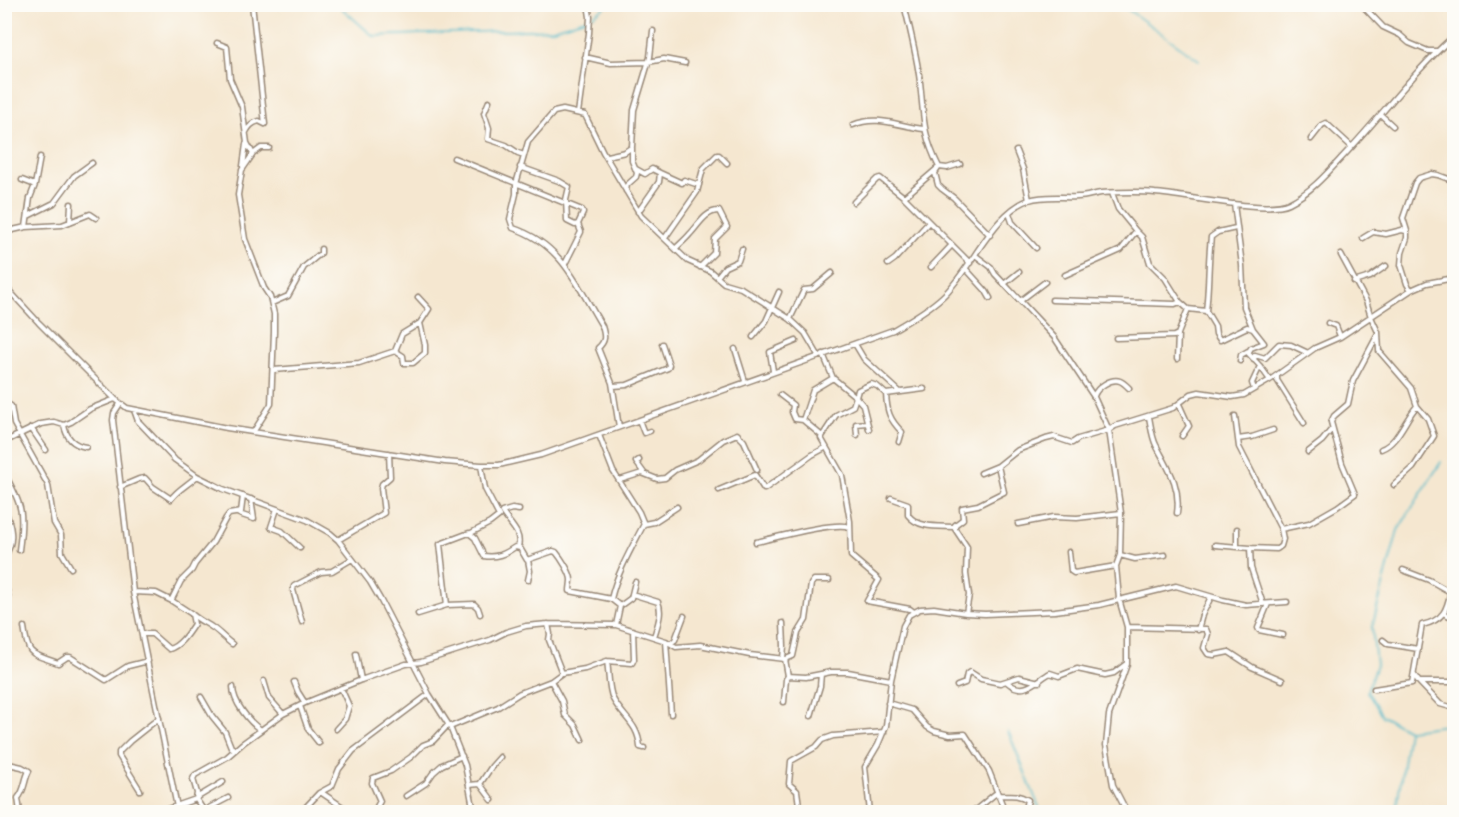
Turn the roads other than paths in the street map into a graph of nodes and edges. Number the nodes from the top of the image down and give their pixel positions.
1 (252, 4) edge
2 (588, 4) edge
3 (904, 4) edge
4 (1361, 4) edge
5 (653, 31) dead end
6 (1455, 36) edge
7 (217, 44) dead end
8 (1439, 51) junction
9 (585, 57) junction
10 (648, 62) junction
11 (685, 63) dead end
12 (489, 101) dead end
13 (578, 113) junction
14 (1381, 115) junction
15 (853, 125) dead end
16 (1393, 126) dead end
17 (924, 129) junction
18 (246, 133) junction
19 (1311, 139) dead end
20 (246, 143) junction
21 (632, 147) junction
22 (1352, 147) junction
23 (269, 148) dead end
24 (1016, 151) dead end
25 (253, 154) junction
26 (524, 155) junction
27 (607, 156) junction
28 (40, 157) dead end
29 (454, 158) dead end
30 (92, 163) dead end
31 (728, 163) dead end
32 (960, 164) dead end
33 (520, 167) junction
34 (939, 167) junction
35 (636, 169) junction
36 (242, 170) junction
37 (660, 173) junction
38 (21, 180) dead end
39 (1455, 182) edge
40 (516, 184) junction
41 (35, 185) junction
42 (699, 185) junction
43 (626, 191) junction
44 (909, 193) junction
45 (1112, 193) junction
46 (904, 197) junction
47 (1029, 200) junction
48 (854, 202) dead end
49 (909, 203) junction
50 (71, 204) dead end
51 (1234, 204) junction
52 (566, 205) junction
53 (638, 212) junction
54 (1009, 213) junction
55 (27, 216) junction
56 (96, 218) dead end
57 (929, 222) junction
58 (70, 223) junction
59 (578, 224) junction
60 (26, 227) junction
61 (1236, 228) junction
62 (1136, 231) junction
63 (1407, 231) junction
64 (4, 232) edge
65 (990, 235) junction
66 (665, 238) junction
67 (1363, 238) dead end
68 (951, 246) junction
69 (676, 248) junction
70 (1036, 248) dead end
71 (321, 249) dead end
72 (742, 249) dead end
73 (975, 255) junction
74 (1341, 255) dead end
75 (970, 263) junction
76 (565, 264) junction
77 (888, 264) dead end
78 (1386, 266) dead end
79 (700, 267) junction
80 (931, 267) dead end
81 (966, 269) junction
82 (1019, 272) dead end
83 (832, 273) dead end
84 (1065, 275) dead end
85 (717, 277) junction
86 (1455, 278) edge
87 (1045, 282) dead end
88 (1354, 282) junction
89 (1004, 284) junction
90 (4, 285) edge
91 (1411, 290) junction
92 (779, 292) dead end
93 (418, 297) dead end
94 (990, 298) dead end
95 (1052, 300) dead end
96 (1020, 301) junction
97 (1180, 302) junction
98 (272, 303) junction
99 (771, 308) junction
100 (1188, 309) junction
101 (1206, 311) junction
102 (1371, 317) junction
103 (790, 319) junction
104 (420, 323) junction
105 (1328, 323) dead end
106 (1253, 329) junction
107 (1378, 332) junction
108 (1178, 334) junction
109 (753, 337) dead end
110 (1340, 337) junction
111 (1116, 338) dead end
112 (796, 341) dead end
113 (662, 344) dead end
114 (855, 344) junction
115 (735, 349) dead end
116 (396, 351) junction
117 (1248, 351) junction
118 (1308, 353) junction
119 (821, 354) junction
120 (1177, 359) dead end
121 (1240, 360) dead end
122 (1254, 360) junction
123 (1260, 366) junction
124 (274, 370) junction
125 (773, 371) junction
126 (1277, 376) junction
127 (833, 378) junction
128 (1270, 380) junction
129 (745, 381) junction
130 (613, 386) junction
131 (924, 388) dead end
132 (1129, 388) dead end
133 (1254, 389) junction
134 (900, 392) junction
135 (886, 394) junction
136 (780, 395) dead end
137 (856, 397) junction
138 (1094, 397) junction
139 (115, 399) junction
140 (4, 402) edge
141 (120, 404) junction
142 (1179, 404) junction
143 (1417, 406) junction
144 (134, 410) junction
145 (1235, 416) dead end
146 (1149, 417) junction
147 (639, 420) junction
148 (803, 420) junction
149 (867, 423) junction
150 (1304, 423) dead end
151 (64, 424) junction
152 (619, 427) junction
153 (31, 428) junction
154 (869, 429) dead end
155 (1332, 429) junction
156 (1109, 430) junction
157 (1273, 430) dead end
158 (650, 431) dead end
159 (254, 432) junction
160 (19, 434) junction
161 (599, 435) junction
162 (857, 435) dead end
163 (822, 436) junction
164 (1182, 436) dead end
165 (1238, 439) junction
166 (4, 442) edge
167 (899, 442) dead end
168 (86, 447) dead end
169 (825, 448) junction
170 (1382, 449) dead end
171 (46, 450) dead end
172 (1308, 452) dead end
173 (389, 453) junction
174 (639, 460) dead end
175 (481, 465) junction
176 (998, 466) junction
177 (757, 470) dead end
178 (4, 473) edge
179 (981, 473) dead end
180 (644, 474) junction
181 (197, 476) junction
182 (620, 480) junction
183 (1394, 485) dead end
184 (120, 487) junction
185 (719, 490) dead end
186 (243, 496) junction
187 (891, 498) dead end
188 (251, 499) junction
189 (676, 507) dead end
190 (4, 508) edge
191 (277, 509) junction
192 (519, 510) dead end
193 (1121, 513) junction
194 (1177, 513) dead end
195 (239, 514) junction
196 (500, 514) junction
197 (6, 516) edge
198 (644, 524) junction
199 (1018, 524) dead end
200 (849, 527) junction
201 (955, 527) junction
202 (1237, 529) dead end
203 (1281, 529) junction
204 (470, 533) junction
205 (338, 540) junction
206 (756, 542) dead end
207 (1215, 545) dead end
208 (518, 547) junction
209 (1237, 547) junction
210 (300, 548) dead end
211 (1250, 549) junction
212 (19, 550) dead end
213 (1069, 552) dead end
214 (1120, 555) junction
215 (1165, 555) dead end
216 (4, 557) edge
217 (352, 559) junction
218 (528, 560) junction
219 (1116, 566) junction
220 (71, 568) dead end
221 (1403, 570) dead end
222 (4, 578) edge
223 (1455, 579) edge
224 (528, 580) dead end
225 (829, 580) dead end
226 (635, 582) dead end
227 (133, 591) junction
228 (1452, 593) edge
229 (632, 594) junction
230 (1211, 597) junction
231 (611, 599) junction
232 (1119, 599) junction
233 (172, 601) junction
234 (1287, 602) dead end
235 (1266, 604) junction
236 (447, 605) junction
237 (620, 606) junction
238 (4, 609) edge
239 (914, 613) junction
240 (192, 614) junction
241 (418, 614) dead end
242 (480, 614) dead end
243 (966, 614) junction
244 (1445, 614) junction
245 (684, 616) dead end
246 (1455, 618) edge
247 (302, 622) dead end
248 (783, 622) dead end
249 (548, 624) junction
250 (616, 625) junction
251 (24, 627) dead end
252 (1127, 627) junction
253 (633, 630) junction
254 (1198, 630) junction
255 (142, 634) junction
256 (1283, 635) dead end
257 (654, 637) junction
258 (1383, 640) dead end
259 (668, 642) junction
260 (232, 644) dead end
261 (1418, 649) junction
262 (356, 654) dead end
263 (784, 659) junction
264 (148, 661) junction
265 (607, 661) junction
266 (414, 663) junction
267 (1127, 664) junction
268 (562, 673) junction
269 (821, 674) junction
270 (1414, 674) junction
271 (788, 676) junction
272 (362, 680) junction
273 (891, 680) junction
274 (1282, 680) dead end
275 (264, 681) dead end
276 (551, 681) junction
277 (294, 682) dead end
278 (1007, 682) junction
279 (1039, 682) junction
280 (1419, 682) junction
281 (1455, 682) edge
282 (957, 686) dead end
283 (233, 687) dead end
284 (340, 688) junction
285 (1374, 689) dead end
286 (429, 694) junction
287 (201, 697) dead end
288 (784, 702) dead end
289 (306, 703) junction
290 (888, 703) junction
291 (300, 706) junction
292 (1455, 708) edge
293 (283, 714) junction
294 (671, 714) dead end
295 (811, 716) dead end
296 (159, 718) junction
297 (449, 726) junction
298 (336, 729) dead end
299 (261, 730) junction
300 (884, 732) junction
301 (582, 740) dead end
302 (319, 743) dead end
303 (644, 748) dead end
304 (234, 749) junction
305 (462, 756) junction
306 (500, 757) dead end
307 (4, 763) edge
308 (223, 782) dead end
309 (480, 784) junction
310 (469, 785) junction
311 (140, 790) dead end
312 (322, 793) junction
313 (406, 796) dead end
314 (998, 796) junction
315 (197, 798) junction
316 (228, 798) dead end
317 (492, 800) dead end
318 (177, 806) junction
319 (304, 810) edge
320 (1317, 811) dead end
321 (204, 812) edge
322 (802, 812) edge
323 (20, 813) edge
324 (159, 813) edge
325 (178, 813) edge
326 (313, 813) edge
327 (350, 813) edge
328 (374, 813) edge
329 (474, 813) edge
330 (870, 813) edge
331 (972, 813) edge
332 (999, 813) edge
333 (1025, 813) edge
334 (1127, 813) edge
335 (1293, 813) edge

1 - 18 street
2 - 9 street
3 - 17 street
4 - 8 street
5 - 10 street
6 - 8 street
7 - 18 street
8 - 14 street
9 - 10 street
9 - 13 street
10 - 11 street
10 - 21 street
12 - 26 street
13 - 26 street
13 - 27 street
14 - 16 street
14 - 22 street
15 - 17 street
17 - 34 street
18 - 20 street
19 - 22 street
20 - 25 street
20 - 36 street
21 - 27 street
21 - 35 street
22 - 51 street
23 - 25 street
24 - 47 street
25 - 36 street
26 - 33 street
27 - 43 street
28 - 41 street
29 - 40 street
30 - 55 street
31 - 42 street
32 - 34 street
33 - 40 street
33 - 52 street
34 - 44 street
34 - 65 street
35 - 37 street
35 - 43 street
36 - 98 street
37 - 42 street
37 - 53 street
38 - 41 street
39 - 63 street
40 - 52 street
40 - 76 street
41 - 55 street
42 - 66 street
43 - 53 street
44 - 46 street
44 - 49 street
45 - 47 street
45 - 51 street
45 - 62 street
46 - 48 street
46 - 49 street
47 - 54 street
49 - 57 street
50 - 58 street
51 - 61 street
52 - 59 street
52 - 59 street
53 - 66 street
54 - 65 street
54 - 70 street
55 - 60 street
56 - 58 street
57 - 68 street
57 - 77 street
58 - 60 street
59 - 76 street
60 - 64 street
61 - 101 street
61 - 106 street
62 - 84 street
62 - 97 street
63 - 67 street
63 - 91 street
65 - 73 street
66 - 69 street
68 - 75 street
68 - 80 street
69 - 79 street
69 - 79 street
71 - 98 street
72 - 85 street
73 - 75 street
73 - 89 street
74 - 88 street
75 - 81 street
76 - 130 street
78 - 88 street
79 - 85 street
81 - 94 street
81 - 114 street
82 - 89 street
83 - 103 street
85 - 99 street
86 - 91 street
87 - 96 street
88 - 102 street
89 - 96 street
90 - 139 street
91 - 102 street
92 - 99 street
93 - 104 street
95 - 97 street
96 - 138 street
97 - 100 street
98 - 124 street
99 - 103 street
99 - 109 street
100 - 101 street
100 - 108 street
101 - 106 street
102 - 107 street
102 - 110 street
103 - 119 street
104 - 116 street
104 - 116 street
105 - 110 street
106 - 117 street
107 - 143 street
107 - 155 street
108 - 111 street
108 - 120 street
110 - 118 street
112 - 125 street
113 - 130 street
114 - 119 street
114 - 134 street
115 - 129 street
116 - 124 street
117 - 121 street
117 - 122 street
118 - 122 street
118 - 126 street
119 - 125 street
119 - 127 street
122 - 123 street
123 - 128 street
123 - 133 street
124 - 159 street
125 - 129 street
126 - 128 street
126 - 150 street
127 - 137 street
127 - 148 street
128 - 133 street
129 - 147 street
130 - 152 street
131 - 134 street
132 - 138 street
133 - 142 street
134 - 135 street
135 - 137 street
135 - 167 street
136 - 148 street
137 - 149 street
137 - 163 street
138 - 156 street
139 - 141 street
139 - 151 street
140 - 160 street
141 - 144 street
141 - 184 street
142 - 146 street
142 - 164 street
143 - 170 street
143 - 183 street
144 - 159 street
144 - 181 street
145 - 165 street
146 - 156 street
146 - 194 street
147 - 152 street
147 - 158 street
148 - 163 street
149 - 154 street
149 - 162 street
151 - 153 street
151 - 168 street
152 - 161 street
153 - 160 street
153 - 171 street
155 - 172 street
155 - 203 street
156 - 176 street
156 - 193 street
157 - 165 street
159 - 173 street
160 - 166 street
160 - 220 street
161 - 175 street
161 - 182 street
163 - 169 street
165 - 203 street
169 - 185 street
169 - 200 street
173 - 175 street
173 - 205 street
174 - 180 street
175 - 196 street
176 - 179 street
176 - 201 street
177 - 180 street
178 - 212 street
180 - 182 street
181 - 184 street
181 - 186 street
182 - 198 street
184 - 227 street
186 - 188 street
186 - 195 street
187 - 201 street
188 - 191 street
188 - 195 street
189 - 198 street
190 - 197 street
191 - 205 street
191 - 210 street
192 - 196 street
193 - 199 street
193 - 214 street
195 - 233 street
196 - 204 street
196 - 208 street
197 - 216 street
198 - 231 street
200 - 206 street
200 - 239 street
201 - 243 street
202 - 209 street
203 - 211 street
204 - 208 street
204 - 236 street
205 - 217 street
207 - 209 street
208 - 218 street
209 - 211 street
211 - 235 street
213 - 219 street
214 - 215 street
214 - 219 street
217 - 247 street
217 - 266 street
218 - 224 street
218 - 231 street
219 - 232 street
221 - 228 street
222 - 238 street
223 - 228 street
225 - 263 street
226 - 229 street
227 - 233 street
227 - 255 street
228 - 244 street
229 - 237 street
229 - 257 street
230 - 232 street
230 - 235 street
230 - 254 street
231 - 237 street
232 - 243 street
232 - 252 street
233 - 240 street
234 - 235 street
235 - 256 street
236 - 241 street
236 - 242 street
237 - 250 street
239 - 243 street
239 - 273 street
240 - 255 street
240 - 260 street
244 - 246 street
244 - 261 street
245 - 259 street
248 - 263 street
249 - 250 street
249 - 266 street
249 - 268 street
250 - 253 street
251 - 264 street
252 - 254 street
252 - 267 street
253 - 257 street
253 - 265 street
254 - 274 street
255 - 264 street
257 - 259 street
258 - 261 street
259 - 263 street
259 - 294 street
261 - 270 street
262 - 272 street
263 - 271 street
264 - 296 street
265 - 268 street
265 - 303 street
266 - 272 street
266 - 286 street
267 - 279 street
267 - 334 street
268 - 276 street
269 - 271 street
269 - 273 street
269 - 295 street
270 - 280 street
270 - 285 street
271 - 288 street
272 - 284 street
273 - 290 street
275 - 293 street
276 - 297 street
276 - 301 street
277 - 289 street
278 - 279 street
278 - 279 street
278 - 282 street
280 - 281 street
280 - 292 street
283 - 299 street
284 - 289 street
284 - 298 street
286 - 297 street
286 - 312 street
287 - 304 street
289 - 291 street
290 - 300 street
290 - 314 street
291 - 293 street
291 - 302 street
293 - 299 street
296 - 311 street
296 - 318 street
297 - 305 street
297 - 328 street
299 - 304 street
300 - 322 street
300 - 330 street
304 - 315 street
305 - 310 street
305 - 313 street
306 - 309 street
307 - 323 street
308 - 315 street
309 - 310 street
309 - 317 street
310 - 329 street
312 - 319 street
312 - 327 street
314 - 331 street
314 - 332 street
314 - 333 street
315 - 318 street
315 - 321 street
316 - 321 street
318 - 324 street
318 - 325 street
319 - 326 street
320 - 335 street

